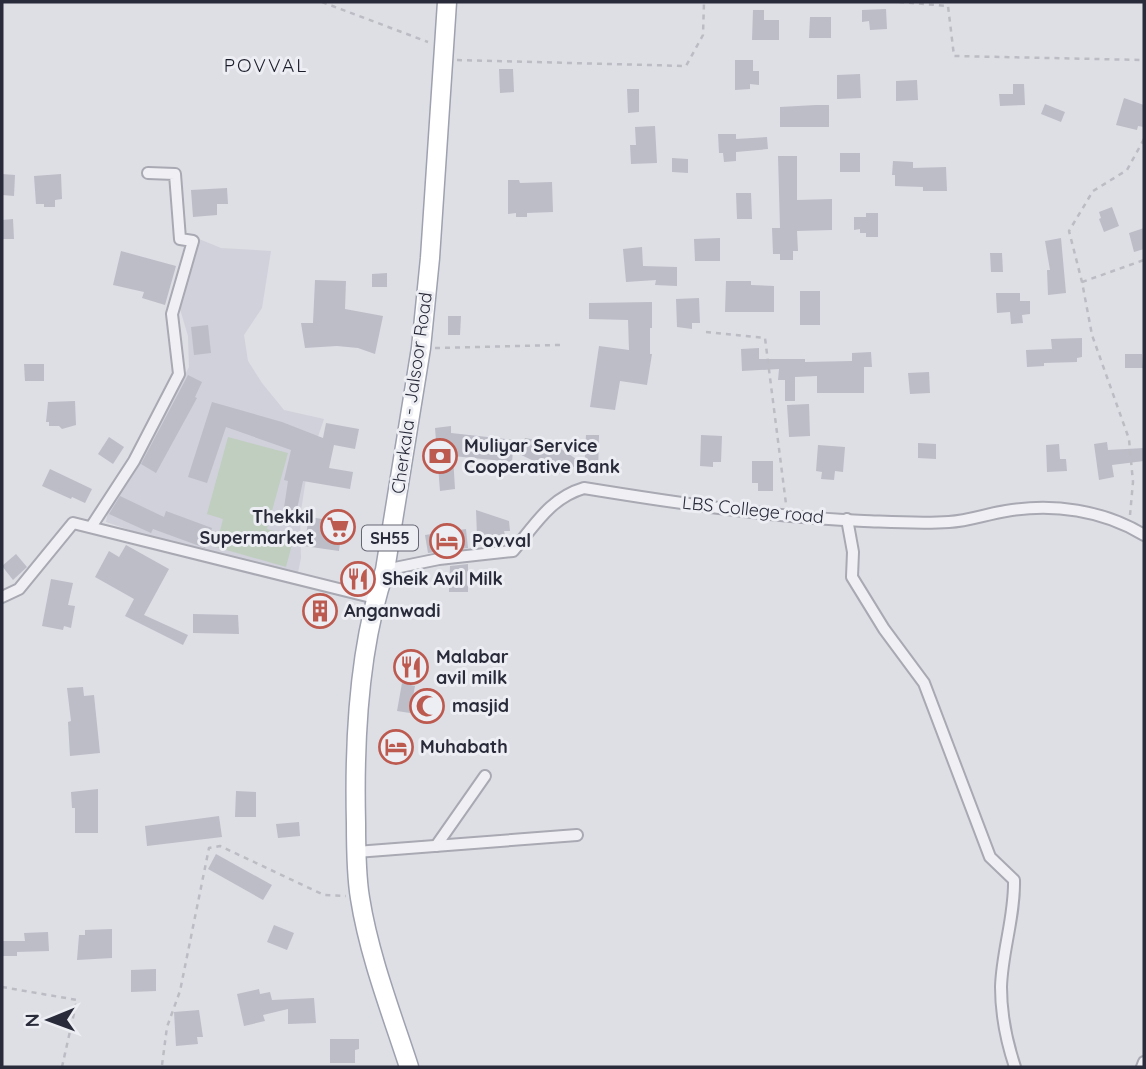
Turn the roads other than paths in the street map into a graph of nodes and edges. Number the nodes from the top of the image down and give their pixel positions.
1 (447, 2) edge
2 (148, 173) dead end
3 (847, 519) junction
4 (91, 527) junction
5 (1144, 535) edge
6 (384, 570) junction
7 (2, 597) edge
8 (375, 598) junction
9 (485, 776) dead end
10 (577, 835) dead end
11 (436, 846) junction
12 (356, 852) junction
13 (1144, 1062) edge
14 (409, 1067) edge
15 (1015, 1067) edge
16 (1142, 1067) edge

1 - 6 main road, Cherkala - Jalsoor Road / SH55
2 - 4 street
3 - 5 street, LBS College road
3 - 6 street, LBS College road
3 - 15 street
4 - 7 street
4 - 8 street
6 - 8 main road, Cherkala - Jalsoor Road / SH55
8 - 12 main road, Cherkala - Jalsoor Road / SH55
9 - 11 street
10 - 11 street
11 - 12 street
12 - 14 main road, Cherkala - Jalsoor Road / SH55
13 - 16 street

